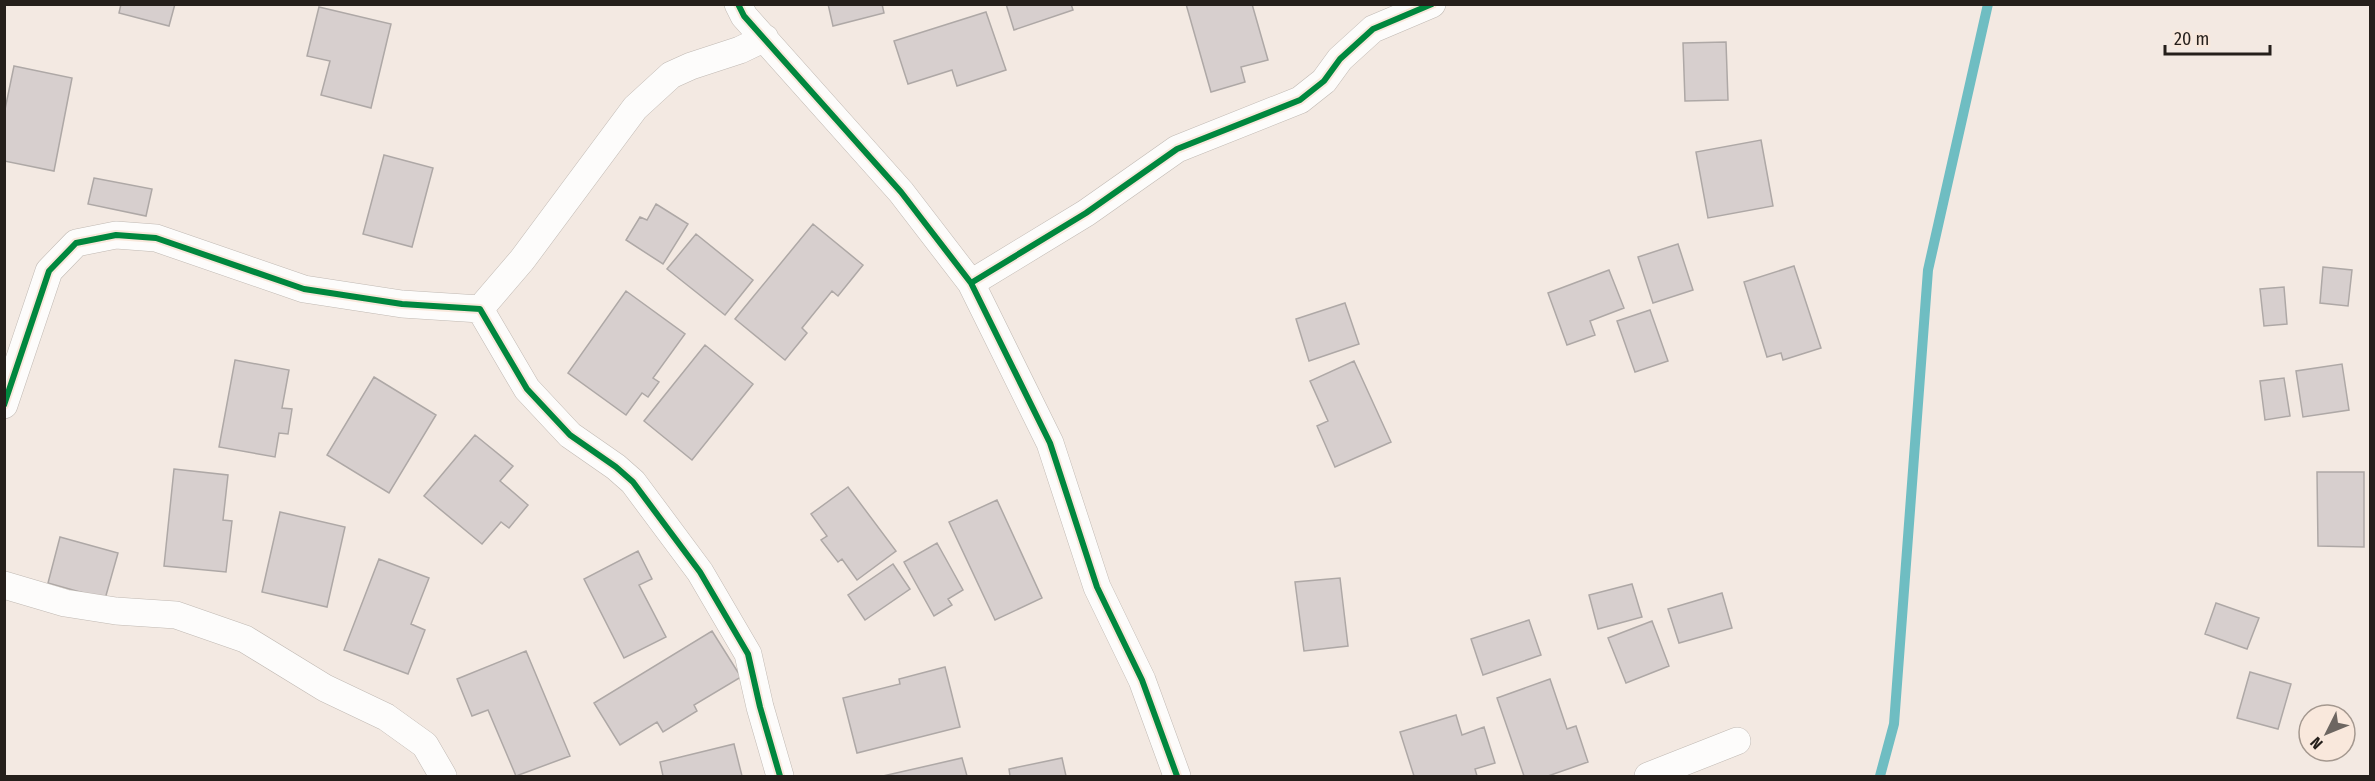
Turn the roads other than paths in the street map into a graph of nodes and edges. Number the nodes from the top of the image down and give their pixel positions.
1 (738, 4) edge
2 (1432, 4) edge
3 (765, 38) junction
4 (971, 283) junction
5 (480, 309) junction
6 (4, 405) edge
7 (4, 585) edge
8 (1737, 741) dead end
9 (442, 777) edge
10 (780, 777) edge
11 (1177, 777) edge
12 (1648, 777) edge

1 - 3 street
2 - 4 street
3 - 4 street
3 - 5 street
4 - 11 street
5 - 6 street
5 - 10 street
7 - 9 street
8 - 12 street

